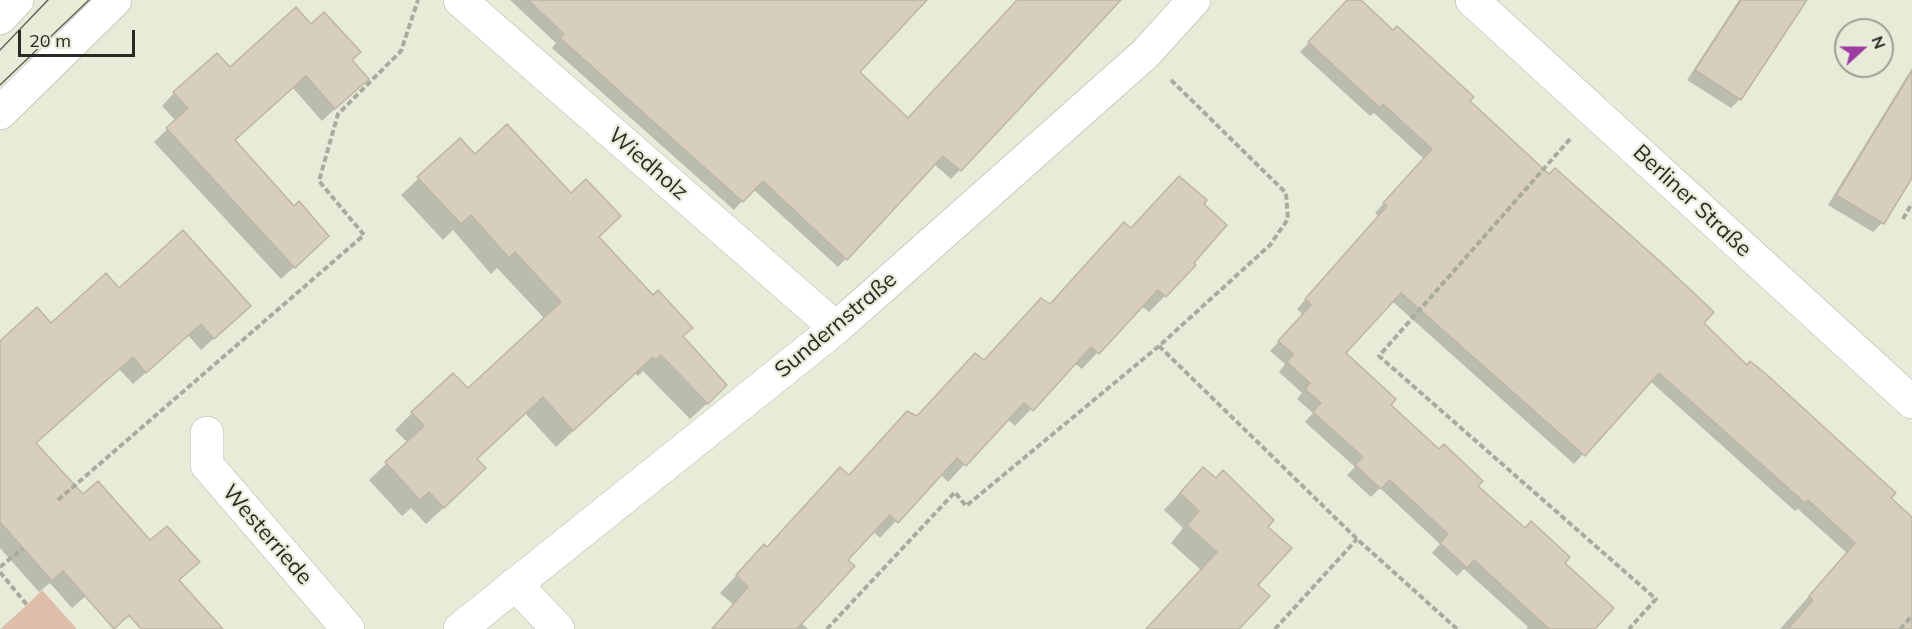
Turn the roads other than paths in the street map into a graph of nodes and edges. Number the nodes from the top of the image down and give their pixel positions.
1 (17, 0) edge
2 (115, 0) edge
3 (460, 0) edge
4 (1194, 0) edge
5 (1472, 0) edge
6 (0, 18) edge
7 (0, 112) edge
8 (836, 327) junction
9 (1912, 402) edge
10 (207, 433) dead end
11 (515, 584) junction
12 (348, 629) edge
13 (460, 629) edge
14 (558, 629) edge

1 - 6 street
2 - 7 street
3 - 8 street, Wiedholz
4 - 8 street, Sundernstraße
5 - 9 street, Berliner Straße
8 - 11 street, Sundernstraße
10 - 12 street, Westerriede
11 - 13 street, Sundernstraße
11 - 14 street

